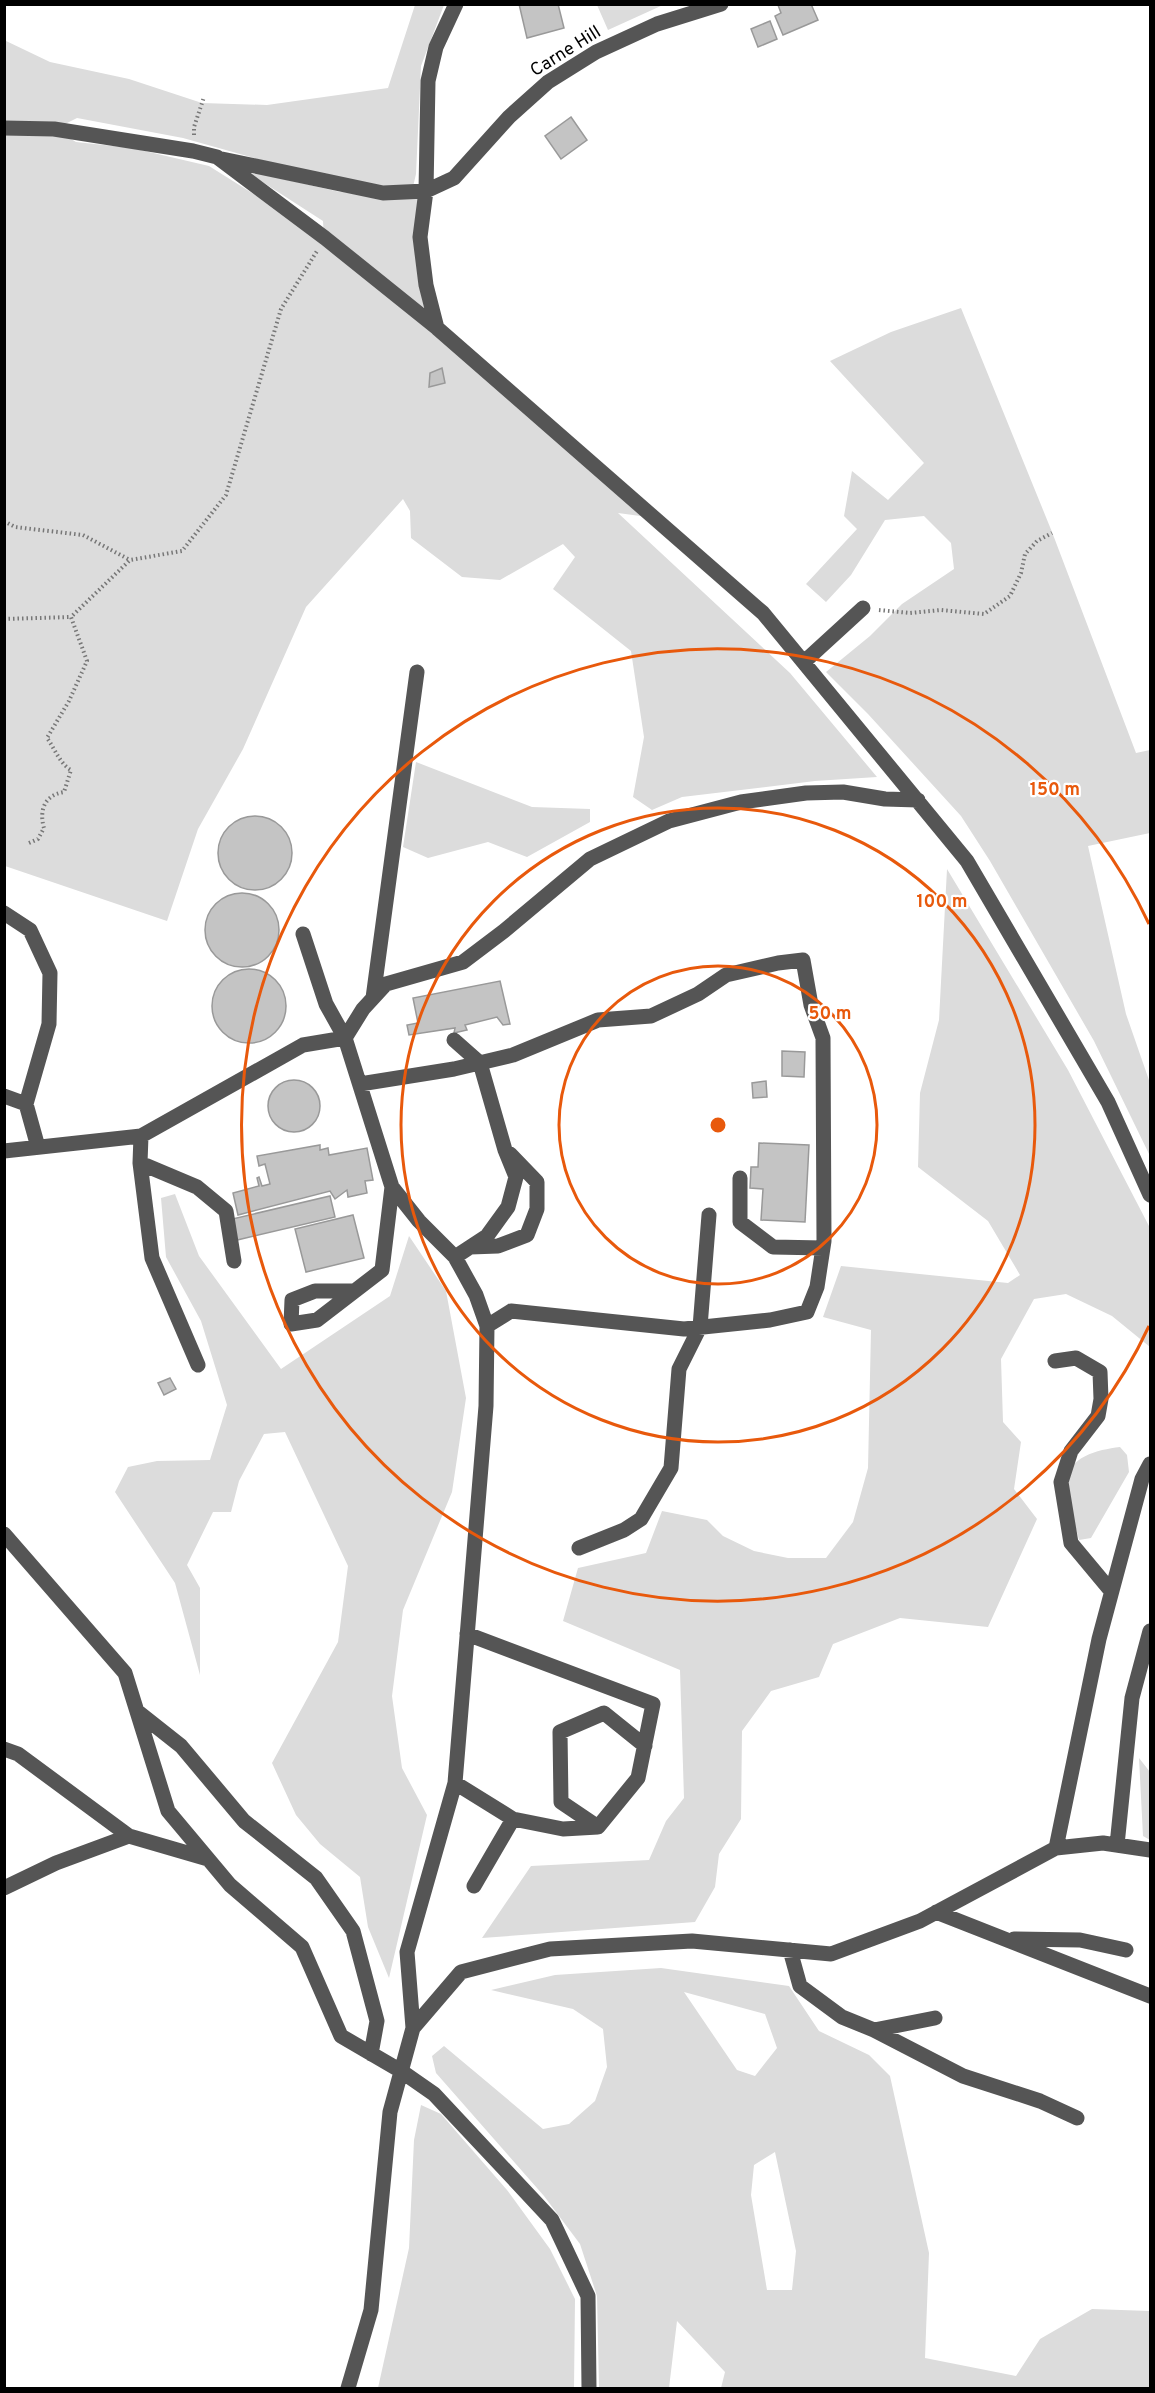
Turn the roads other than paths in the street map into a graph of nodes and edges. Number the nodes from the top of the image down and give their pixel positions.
1 (456, 4) edge
2 (721, 4) edge
3 (4, 128) edge
4 (217, 158) junction
5 (426, 191) junction
6 (437, 328) junction
7 (863, 608) road end
8 (804, 662) junction
9 (417, 672) dead end
10 (918, 800) junction
11 (4, 913) edge
12 (303, 934) dead end
13 (373, 998) junction
14 (345, 1038) junction
15 (454, 1040) dead end
16 (480, 1063) junction
17 (360, 1084) junction
18 (4, 1096) edge
19 (26, 1104) junction
20 (141, 1137) junction
21 (38, 1147) junction
22 (505, 1150) junction
23 (4, 1151) edge
24 (140, 1163) junction
25 (741, 1178) dead end
26 (392, 1187) junction
27 (1150, 1194) edge
28 (709, 1215) dead end
29 (470, 1247) junction
30 (823, 1248) junction
31 (455, 1257) junction
32 (234, 1262) dead end
33 (355, 1291) dead end
34 (487, 1326) junction
35 (700, 1327) junction
36 (1055, 1361) dead end
37 (198, 1365) dead end
38 (1150, 1464) edge
39 (4, 1534) edge
40 (579, 1548) dead end
41 (1112, 1591) junction
42 (1150, 1631) edge
43 (467, 1634) junction
44 (138, 1712) junction
45 (645, 1746) junction
46 (4, 1749) edge
47 (455, 1783) junction
48 (513, 1819) junction
49 (598, 1827) junction
50 (129, 1836) junction
51 (1117, 1845) junction
52 (1056, 1848) junction
53 (1150, 1850) edge
54 (208, 1859) junction
55 (474, 1886) dead end
56 (4, 1888) edge
57 (936, 1912) junction
58 (1005, 1939) junction
59 (790, 1950) junction
60 (1126, 1950) dead end
61 (1150, 1996) edge
62 (935, 2018) dead end
63 (412, 2028) junction
64 (874, 2030) junction
65 (371, 2054) junction
66 (401, 2071) junction
67 (1077, 2118) dead end
68 (348, 2388) edge
69 (589, 2388) edge

1 - 5 street
2 - 5 street, Carne Hill
3 - 4 street, Carne Hill
4 - 5 street, Carne Hill
4 - 6 street
5 - 6 street
6 - 8 street
7 - 8 street
8 - 10 street
9 - 13 street
10 - 13 street
10 - 27 street
11 - 19 street
12 - 14 street
13 - 14 street
14 - 17 street
14 - 20 street
15 - 16 street
16 - 17 street
16 - 22 street
16 - 30 street
17 - 26 street
18 - 19 street
19 - 21 street
20 - 21 street
20 - 24 street
21 - 23 street
22 - 29 street
22 - 29 street
24 - 32 street
24 - 37 street
25 - 30 street
26 - 31 street
26 - 33 street
28 - 35 street
29 - 31 street
30 - 35 street
31 - 34 street
34 - 35 street
34 - 43 street
35 - 40 street
36 - 41 street
38 - 41 street
39 - 44 street
41 - 52 street
42 - 51 street
43 - 45 street
43 - 47 street
44 - 54 street
44 - 65 street
45 - 49 street
45 - 49 street
46 - 50 street
47 - 48 street
47 - 63 street
48 - 49 street
48 - 55 street
50 - 54 street
50 - 56 street
51 - 52 street
51 - 53 street
52 - 57 street
54 - 65 street
57 - 58 street
57 - 59 street
58 - 60 street
58 - 61 street
59 - 63 street
59 - 64 street
62 - 64 street
63 - 66 street
64 - 67 street
65 - 66 street
66 - 68 street
66 - 69 street

